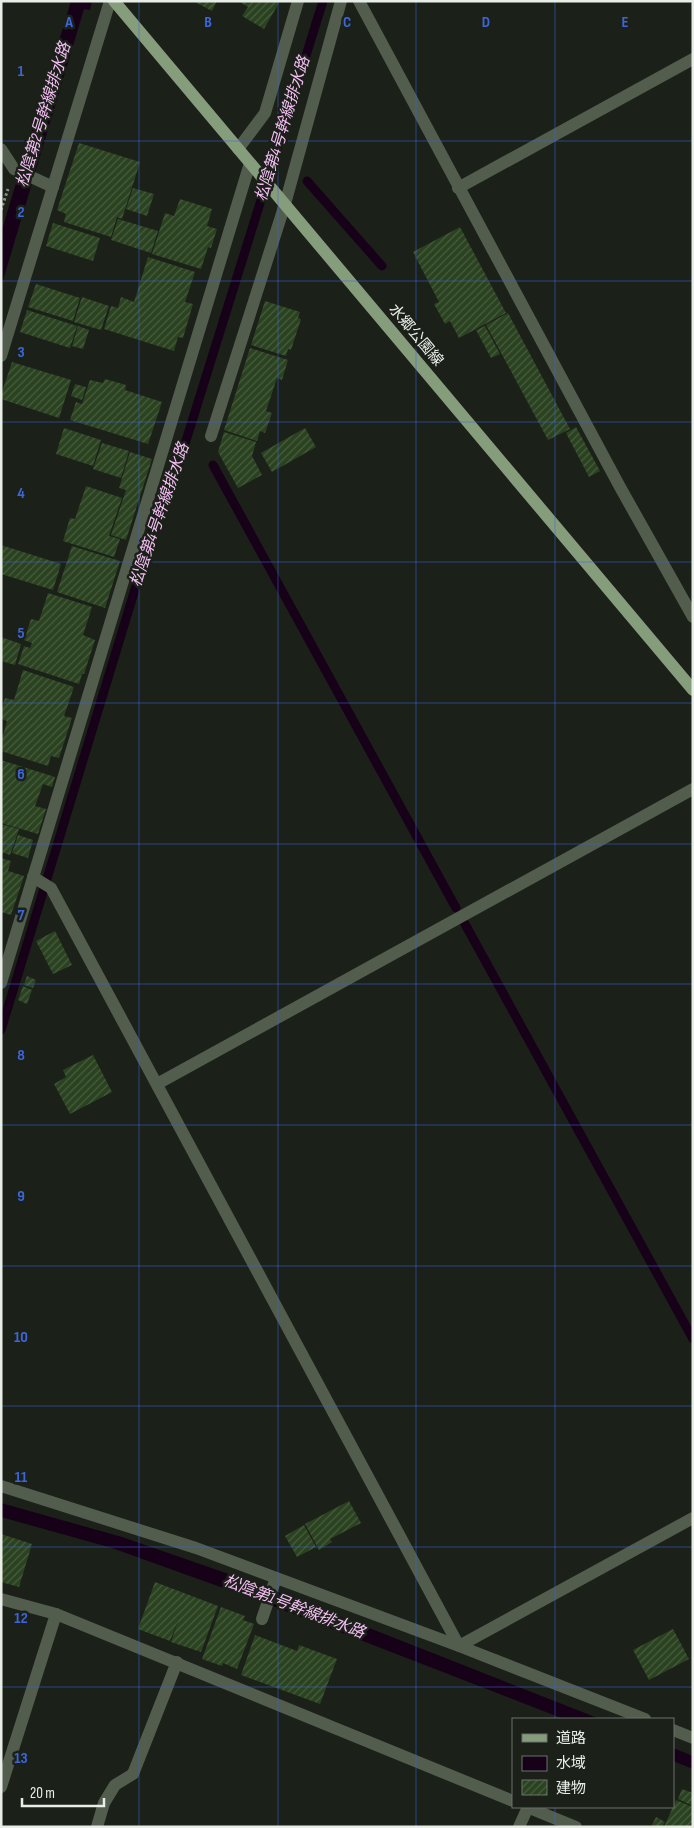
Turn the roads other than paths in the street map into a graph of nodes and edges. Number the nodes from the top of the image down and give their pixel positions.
1 (110, 1) edge
2 (114, 1) edge
3 (298, 1) edge
4 (341, 1) edge
5 (359, 1) edge
6 (693, 59) edge
7 (1, 149) edge
8 (238, 149) junction
9 (251, 164) junction
10 (48, 185) junction
11 (458, 188) junction
12 (283, 202) junction
13 (1, 356) edge
14 (211, 436) dead end
15 (693, 617) edge
16 (693, 690) edge
17 (693, 788) edge
18 (36, 879) junction
19 (1, 983) edge
20 (157, 1084) junction
21 (1, 1486) edge
22 (693, 1518) edge
23 (276, 1580) junction
24 (1, 1599) edge
25 (264, 1613) dead end
26 (56, 1614) junction
27 (459, 1646) junction
28 (177, 1662) junction
29 (642, 1718) edge
30 (674, 1730) edge
31 (693, 1738) edge
32 (1, 1787) edge
33 (512, 1801) edge
34 (528, 1808) edge
35 (530, 1808) edge
36 (97, 1827) edge
37 (519, 1827) edge
38 (576, 1827) edge

1 - 10 street
2 - 8 main road, 水郷公園線
3 - 8 street
4 - 12 street
5 - 11 street
6 - 11 street
7 - 10 street
8 - 9 main road, 水郷公園線
9 - 12 main road, 水郷公園線
9 - 18 street
10 - 13 street
11 - 15 street
12 - 14 street
12 - 16 main road, 水郷公園線
17 - 20 street
18 - 19 street
18 - 20 street
20 - 27 street
21 - 23 street
22 - 27 street
23 - 25 street
23 - 27 street
24 - 26 street
26 - 28 street
26 - 32 street
27 - 29 street
28 - 33 street
28 - 36 street
30 - 31 street
34 - 37 street
35 - 38 street

